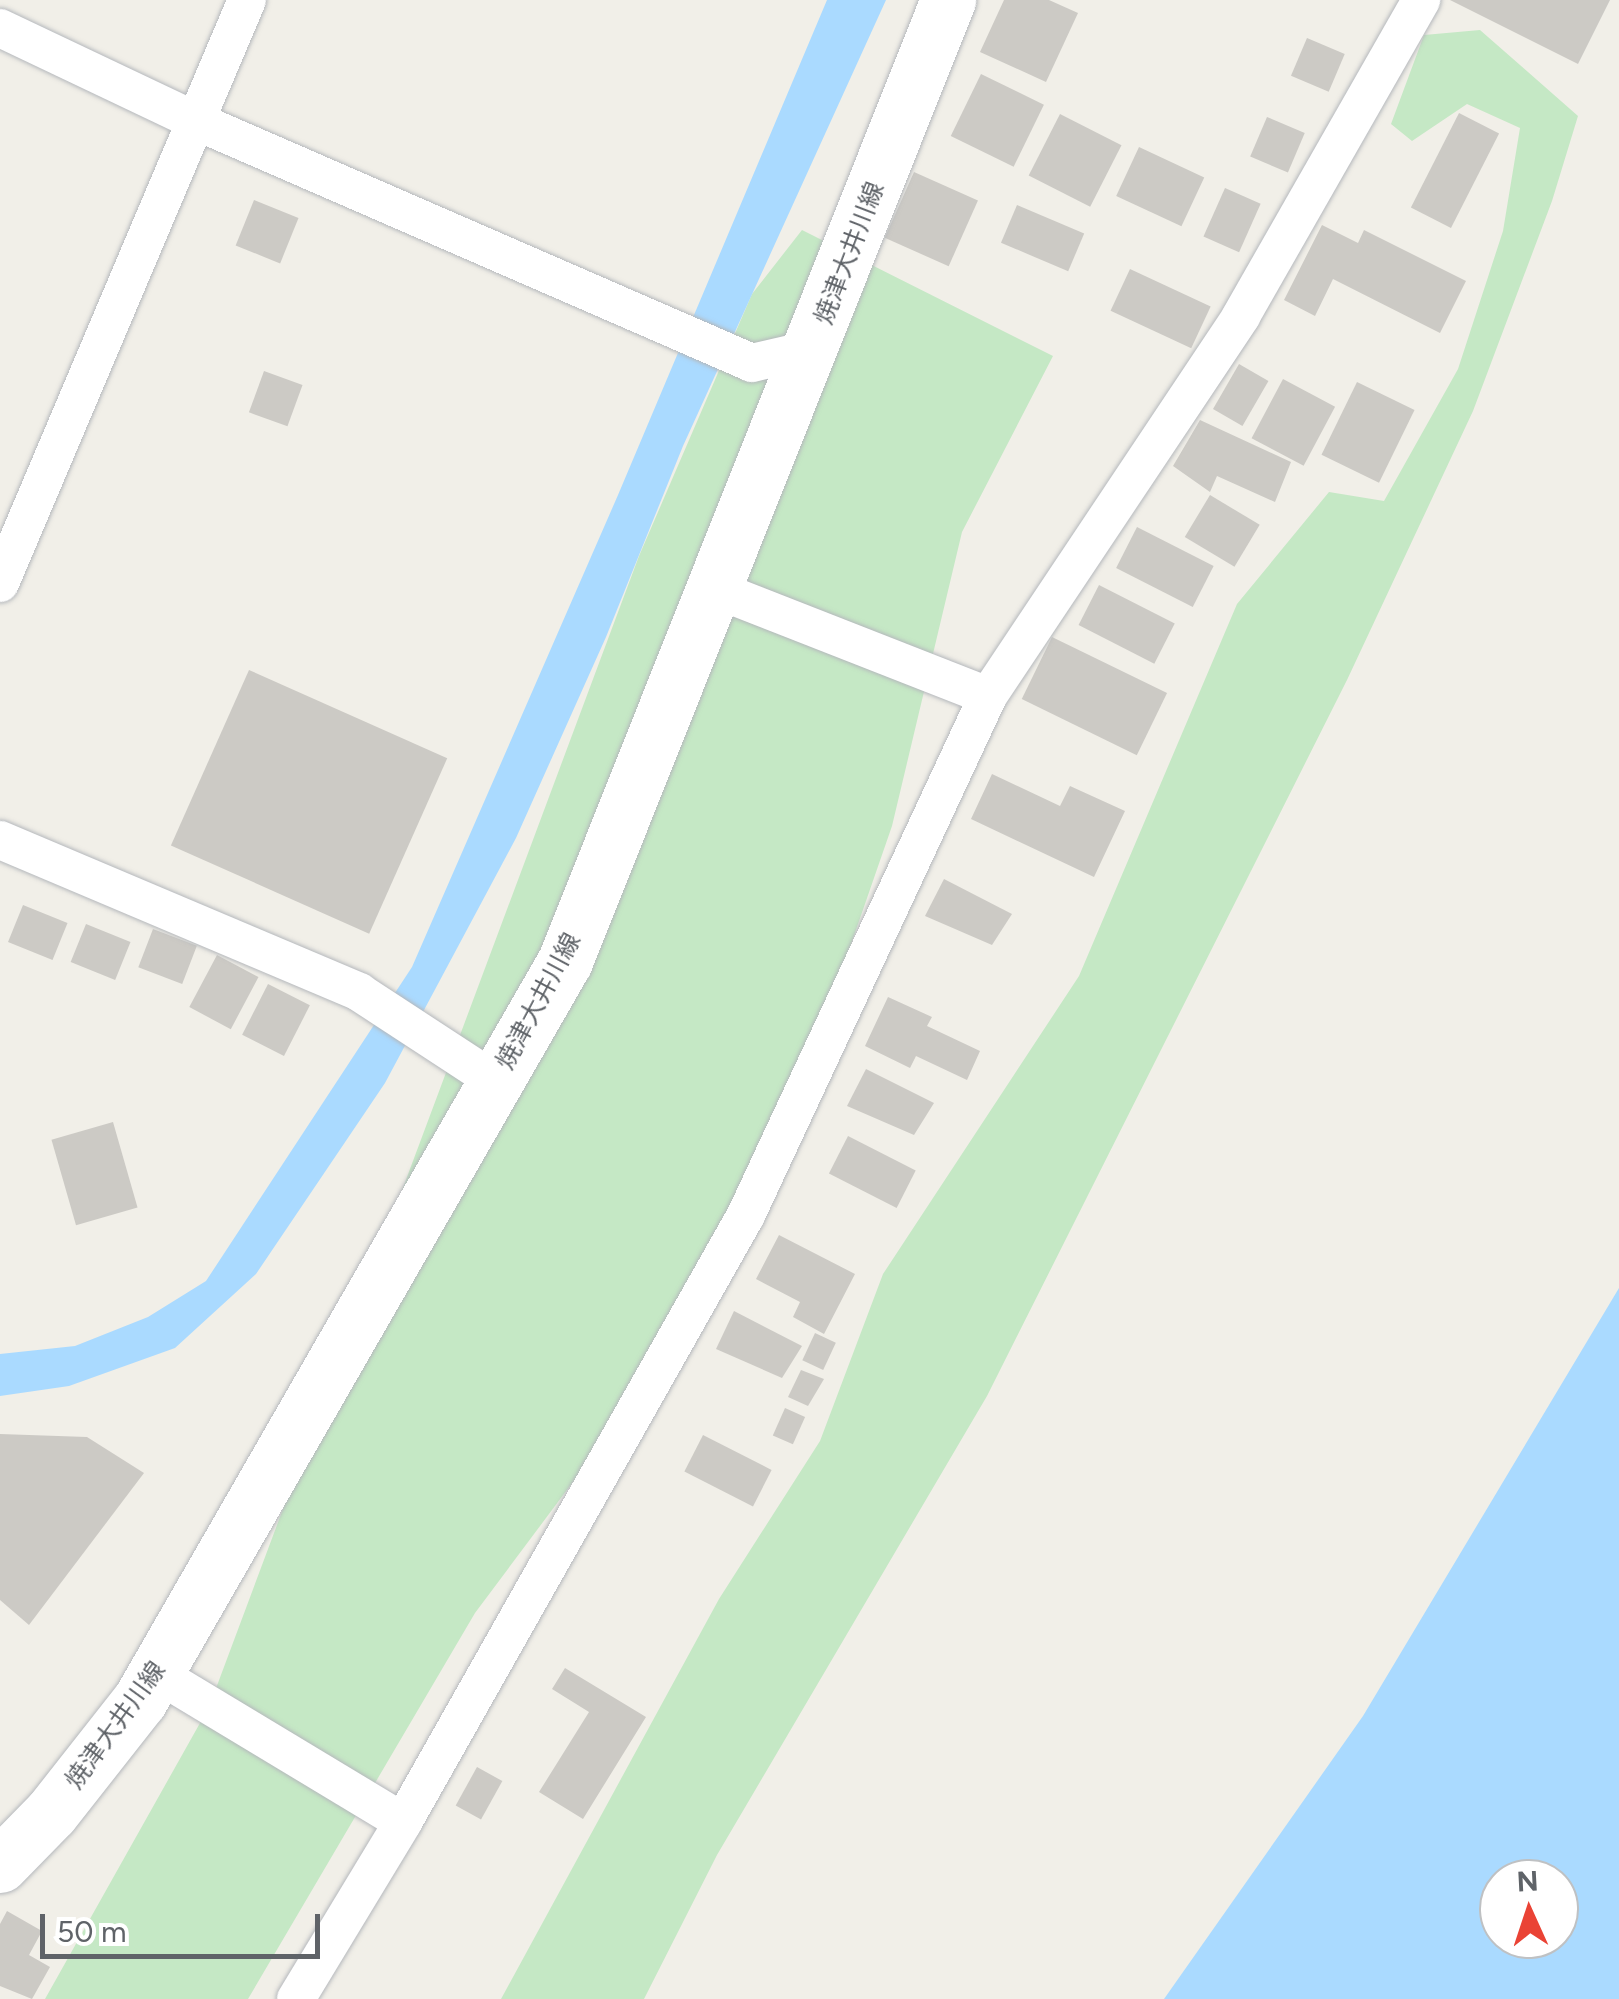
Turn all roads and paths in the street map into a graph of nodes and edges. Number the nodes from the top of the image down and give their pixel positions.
1 (247, 0) edge
2 (948, 0) edge
3 (1421, 0) edge
4 (0, 28) edge
5 (196, 121) junction
6 (812, 349) junction
7 (0, 583) edge
8 (715, 589) junction
9 (988, 696) junction
10 (0, 840) edge
11 (495, 1080) junction
12 (156, 1673) junction
13 (403, 1822) junction
14 (0, 1865) edge
15 (296, 1999) edge

1 - 5 street
2 - 6 main road, 焼津大井川線
3 - 9 street
4 - 5 street
5 - 6 street
5 - 7 street
6 - 8 main road, 焼津大井川線
8 - 9 street
8 - 11 main road, 焼津大井川線
9 - 13 street
10 - 11 street
11 - 12 main road, 焼津大井川線
12 - 13 street
12 - 14 main road, 焼津大井川線
13 - 15 street

